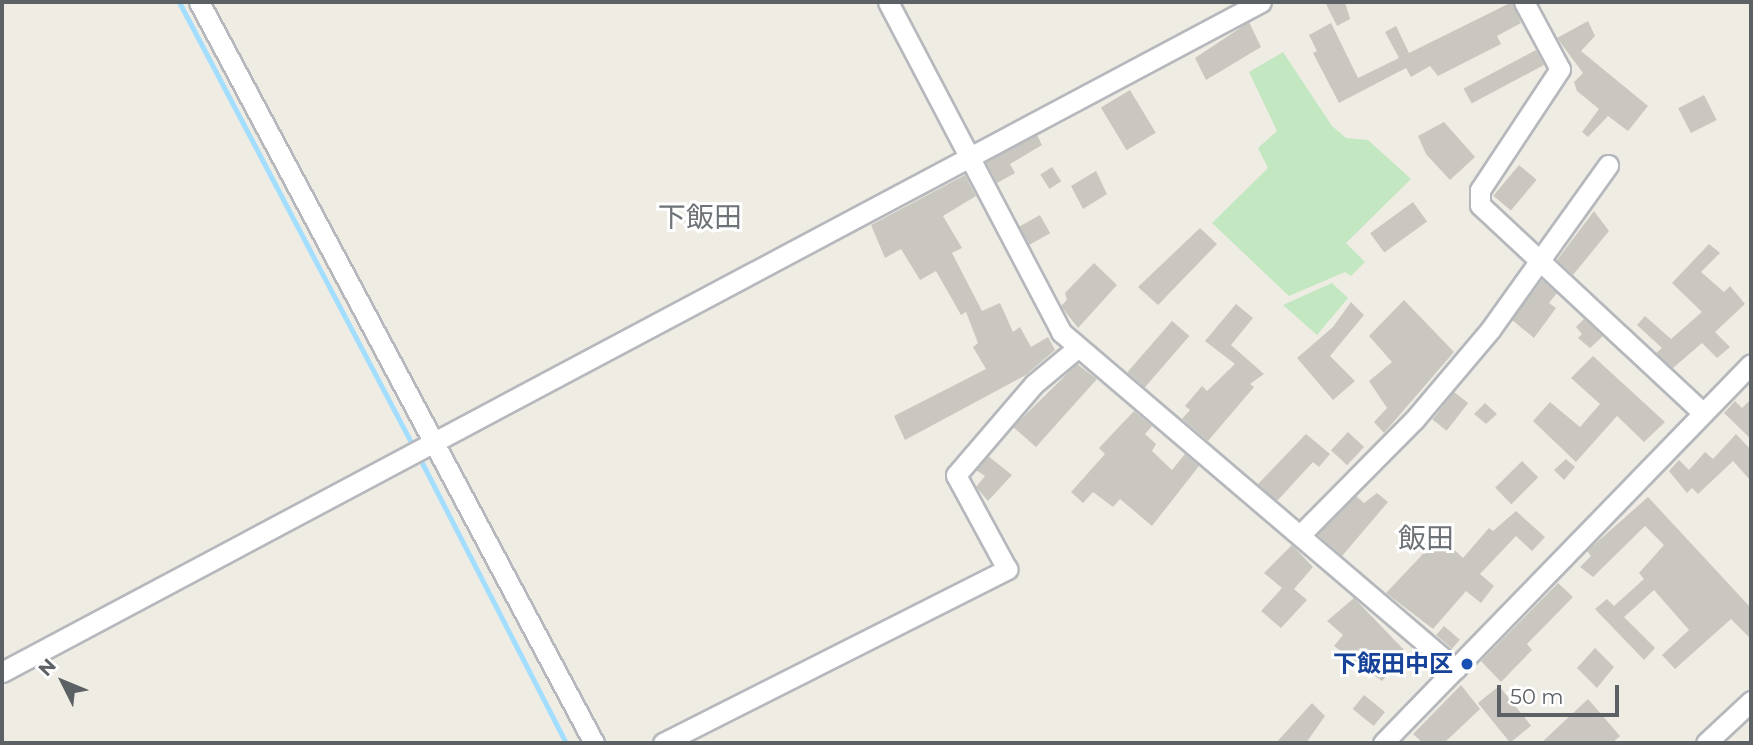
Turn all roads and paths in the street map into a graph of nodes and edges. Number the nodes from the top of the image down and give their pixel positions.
1 (200, 2) edge
2 (888, 2) edge
3 (1261, 2) edge
4 (1524, 2) edge
5 (972, 159) junction
6 (1608, 165) dead end
7 (1541, 258) junction
8 (1076, 349) junction
9 (1751, 364) edge
10 (1703, 413) junction
11 (429, 444) junction
12 (1302, 534) junction
13 (1456, 668) junction
14 (2, 672) edge
15 (1751, 701) edge
16 (594, 743) edge
17 (663, 743) edge
18 (1383, 743) edge
19 (1706, 743) edge

1 - 11 street
2 - 5 street
3 - 5 street
4 - 7 street
5 - 8 street
5 - 11 street
6 - 7 street
7 - 10 street
7 - 12 street
8 - 12 street
8 - 17 street
9 - 10 street
10 - 13 street
11 - 14 street
11 - 16 street
12 - 13 street
13 - 18 street
15 - 19 street

